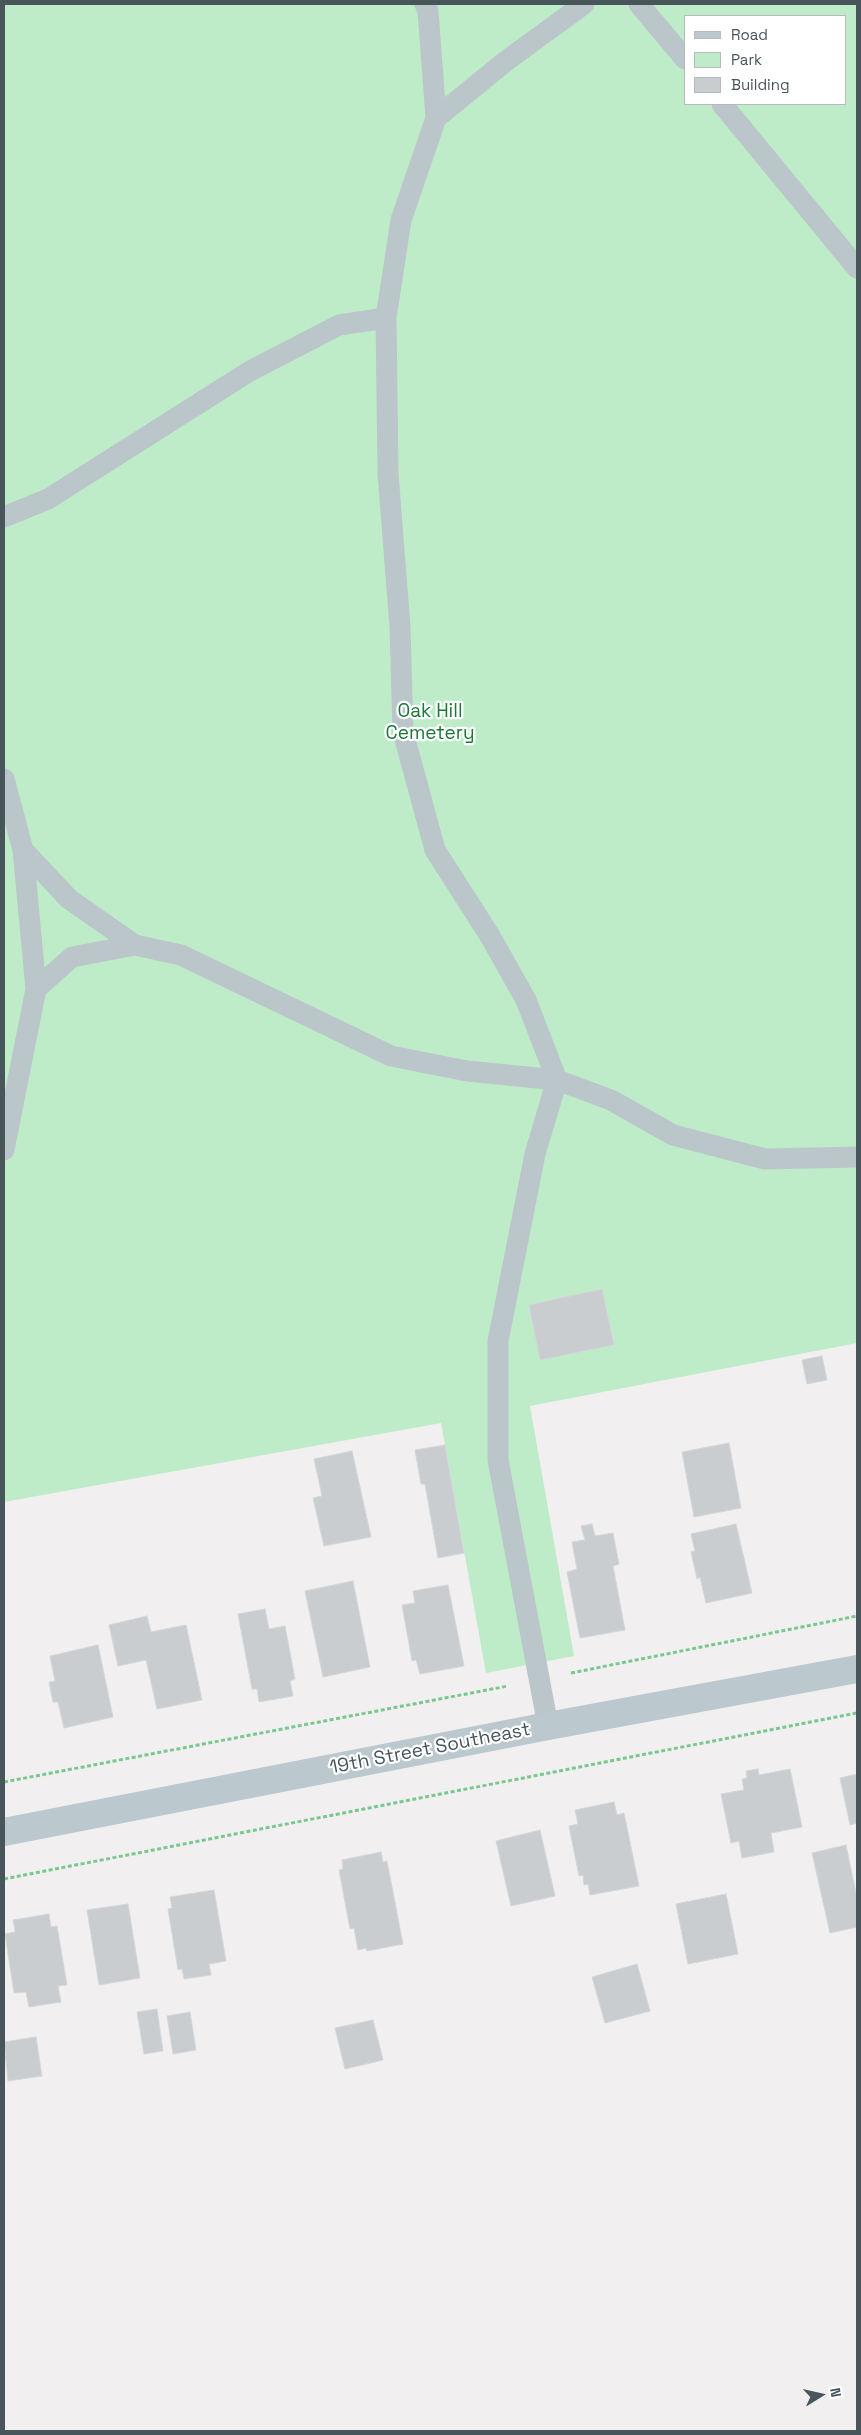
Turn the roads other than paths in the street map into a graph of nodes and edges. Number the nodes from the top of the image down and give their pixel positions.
1 (425, 4) edge
2 (584, 4) edge
3 (639, 4) edge
4 (684, 58) edge
5 (723, 105) edge
6 (436, 118) junction
7 (857, 268) edge
8 (386, 318) junction
9 (4, 517) edge
10 (4, 779) edge
11 (23, 850) junction
12 (136, 945) junction
13 (36, 989) junction
14 (557, 1080) junction
15 (4, 1150) edge
16 (857, 1158) edge
17 (857, 1669) edge
18 (548, 1726) junction
19 (4, 1832) edge

1 - 6 lane
2 - 6 lane
3 - 4 lane
5 - 7 lane
6 - 8 lane
8 - 9 lane
8 - 14 lane
10 - 11 lane
11 - 12 lane
11 - 13 lane
12 - 13 lane
12 - 14 lane
13 - 15 lane
14 - 16 lane
14 - 18 lane
17 - 18 main road, 19th Street Southeast
18 - 19 main road, 19th Street Southeast

